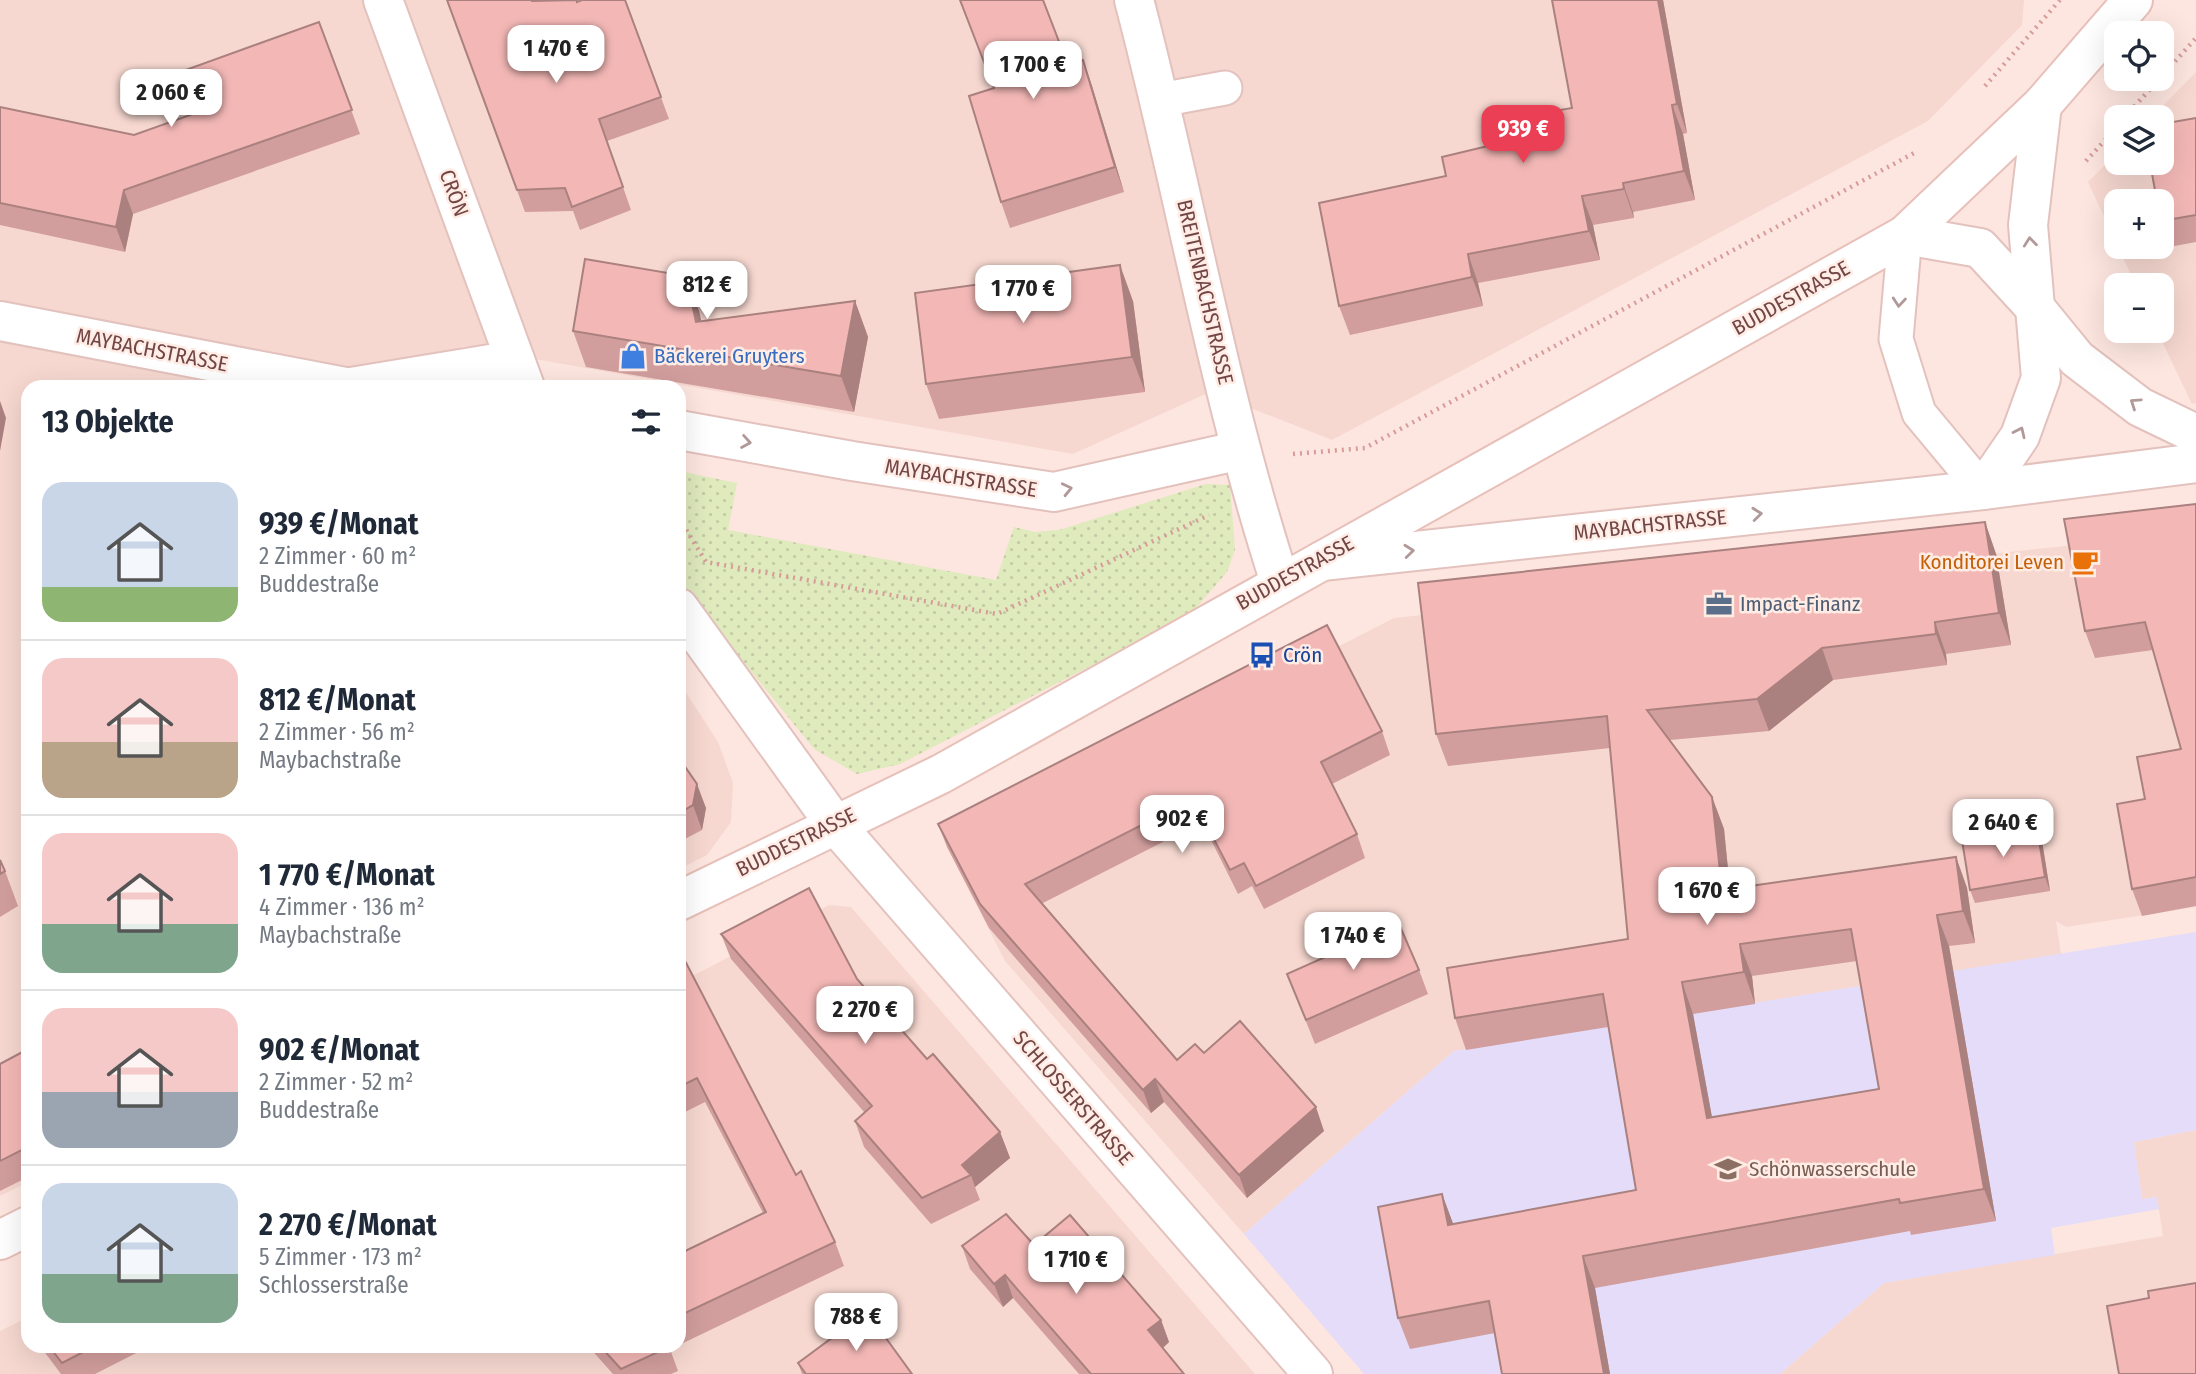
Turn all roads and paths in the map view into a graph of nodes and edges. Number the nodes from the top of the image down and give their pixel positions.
1 (383, 0) edge
2 (1133, 0) edge
3 (2060, 0) edge
4 (2133, 0) edge
5 (2196, 38) edge
6 (2174, 62) edge
7 (1225, 88) dead end
8 (1981, 91) dead end
9 (2148, 91) edge
10 (1160, 100) junction
11 (2042, 105) junction
12 (2136, 105) edge
13 (1925, 148) dead end
14 (1905, 234) junction
15 (2037, 310) junction
16 (0, 321) edge
17 (520, 373) edge
18 (308, 380) edge
19 (436, 380) edge
20 (686, 431) edge
21 (2196, 434) edge
22 (1241, 450) junction
23 (2196, 463) edge
24 (1983, 490) junction
25 (1254, 494) junction
26 (686, 529) edge
27 (1317, 561) junction
28 (1280, 582) junction
29 (686, 618) edge
30 (834, 823) junction
31 (686, 897) edge
32 (21, 1230) edge
33 (0, 1240) edge
34 (1313, 1374) edge

1 - 17 street, CRÖN
2 - 10 street, BREITENBACHSTRASSE
3 - 8 path
4 - 11 street, BUDDESTRASSE
5 - 6 path
7 - 10 lane
9 - 12 path
10 - 22 street, BREITENBACHSTRASSE
11 - 14 street, BUDDESTRASSE
15 -> 11 street
13 - 22 path
14 - 15 street
14 -> 24 lane
14 - 27 street, BUDDESTRASSE
21 -> 15 street
24 -> 15 street
16 - 18 street, MAYBACHSTRASSE
17 - 19 street
20 -> 22 street, MAYBACHSTRASSE
22 - 25 street, BREITENBACHSTRASSE
23 - 24 street, MAYBACHSTRASSE
27 -> 24 street, MAYBACHSTRASSE
25 - 26 path
25 - 28 street, BREITENBACHSTRASSE
27 - 28 street, BUDDESTRASSE
28 - 30 street, BUDDESTRASSE
29 - 30 street
30 - 31 street, BUDDESTRASSE
30 - 34 street, SCHLOSSERSTRASSE
32 - 33 street

